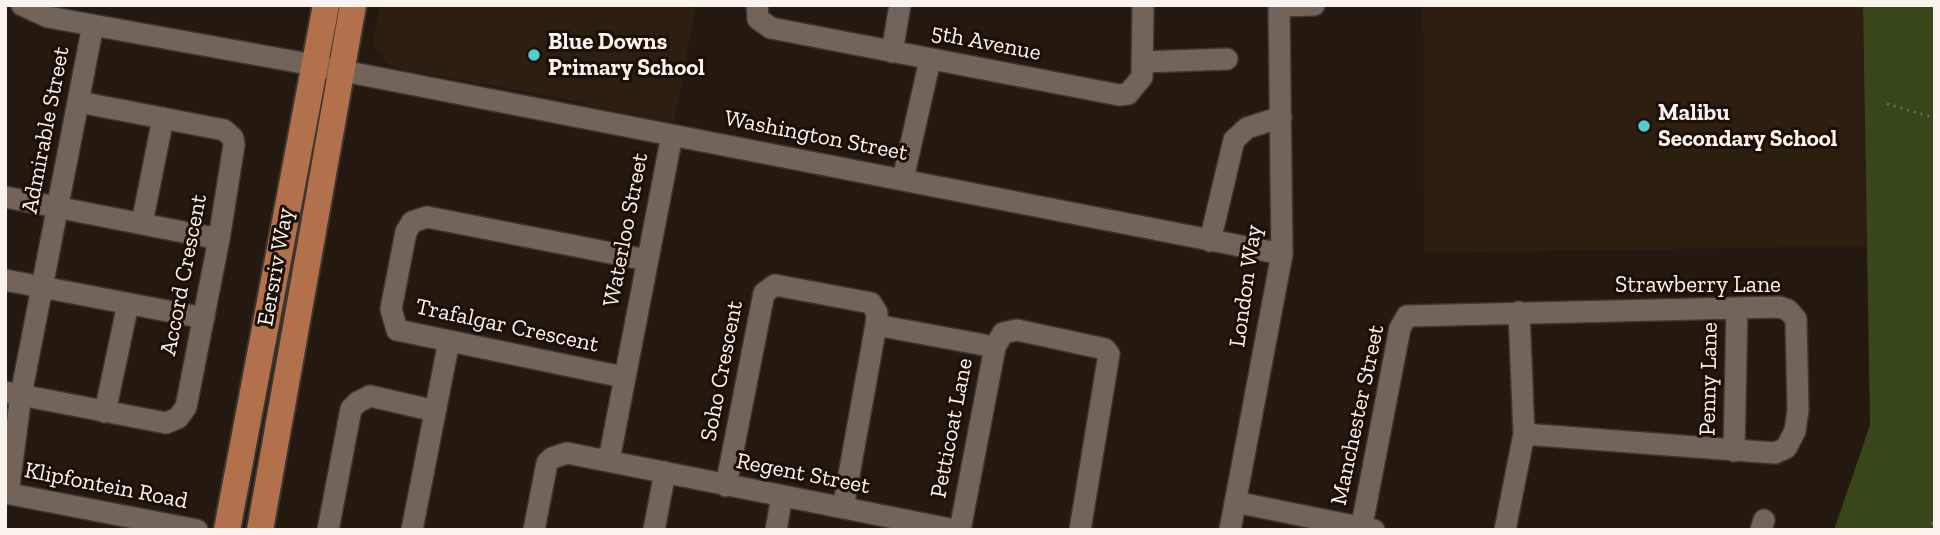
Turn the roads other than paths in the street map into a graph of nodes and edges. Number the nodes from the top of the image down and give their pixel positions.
1 (12, 5) edge
2 (22, 5) edge
3 (326, 5) edge
4 (353, 5) edge
5 (757, 5) edge
6 (900, 5) edge
7 (1143, 5) edge
8 (1314, 5) edge
9 (1279, 6) edge
10 (5, 7) edge
11 (93, 25) junction
12 (892, 52) junction
13 (1227, 59) dead end
14 (930, 60) junction
15 (1144, 62) junction
16 (314, 66) junction
17 (341, 71) junction
18 (79, 102) junction
19 (1281, 117) junction
20 (163, 118) junction
21 (672, 135) junction
22 (903, 180) junction
23 (5, 197) edge
24 (59, 208) junction
25 (142, 223) junction
26 (219, 239) junction
27 (1210, 241) junction
28 (1282, 254) junction
29 (647, 260) junction
30 (5, 280) edge
31 (43, 288) junction
32 (128, 304) junction
33 (1737, 308) junction
34 (1520, 312) junction
35 (1410, 314) joint
36 (204, 318) junction
37 (876, 325) junction
38 (449, 341) junction
39 (995, 347) junction
40 (623, 377) junction
41 (13, 394) edge
42 (435, 411) junction
43 (105, 412) junction
44 (1524, 434) junction
45 (1734, 452) junction
46 (609, 460) junction
47 (665, 472) junction
48 (726, 486) junction
49 (6, 493) edge
50 (782, 496) junction
51 (1236, 502) junction
52 (843, 508) junction
53 (903, 525) edge
54 (1366, 529) edge
55 (197, 530) edge
56 (227, 530) edge
57 (260, 530) edge
58 (328, 530) edge
59 (412, 530) edge
60 (534, 530) edge
61 (654, 530) edge
62 (776, 530) edge
63 (957, 530) edge
64 (1080, 530) edge
65 (1230, 530) edge
66 (1505, 530) edge

1 - 10 street
2 - 11 street, Washington Street
3 - 16 main road, Eersriv Way
4 - 17 main road, Eersriv Way
5 - 12 street, 5th Avenue
6 - 12 street
7 - 15 street, 5th Avenue
8 - 9 street
9 - 19 street, London Way
11 - 16 street, Washington Street
11 - 18 street, Admirable Street
12 - 14 street, 5th Avenue
13 - 15 street
14 - 15 street, 5th Avenue
14 - 22 street
16 - 17 street, Washington Street
16 - 56 main road, Eersriv Way
17 - 21 street, Washington Street
17 - 57 main road, Eersriv Way
18 - 20 street, Accord Crescent
18 - 24 street, Admirable Street
19 - 27 street
19 - 28 street, London Way
20 - 25 street
20 - 26 street, Accord Crescent
21 - 22 street, Washington Street
21 - 29 street, Waterloo Street
22 - 27 street, Washington Street
23 - 24 street
24 - 25 street
24 - 31 street, Admirable Street
25 - 26 street
26 - 36 street, Accord Crescent
27 - 28 street, Washington Street
28 - 51 street, London Way
29 - 38 street, Trafalgar Crescent
29 - 40 street, Waterloo Street
30 - 31 street
31 - 32 street
31 - 41 street, Admirable Street
32 - 36 street
32 - 43 street
33 - 34 street, Strawberry Lane
33 - 45 street, Penny Lane
33 - 45 street, Strawberry Lane
34 - 35 street, Strawberry Lane
34 - 44 street
35 - 54 street, Manchester Street
36 - 43 street, Accord Crescent
37 - 39 street
37 - 48 street, Soho Crescent
37 - 52 street
38 - 40 street, Trafalgar Crescent
38 - 42 street
39 - 63 street, Petticoat Lane
39 - 64 street, Petticoat Lane
40 - 46 street, Waterloo Street
41 - 43 street, Accord Crescent
41 - 49 street, Admirable Street
42 - 58 street
42 - 59 street
44 - 45 street, Strawberry Lane
44 - 66 street
46 - 47 street, Regent Street
46 - 60 street, Regent Street
47 - 48 street, Regent Street
47 - 61 street
48 - 50 street, Regent Street
49 - 55 street, Klipfontein Road
50 - 52 street, Regent Street
50 - 62 street
51 - 54 street
51 - 65 street, London Way
52 - 53 street, Regent Street
53 - 63 street, Regent Street

